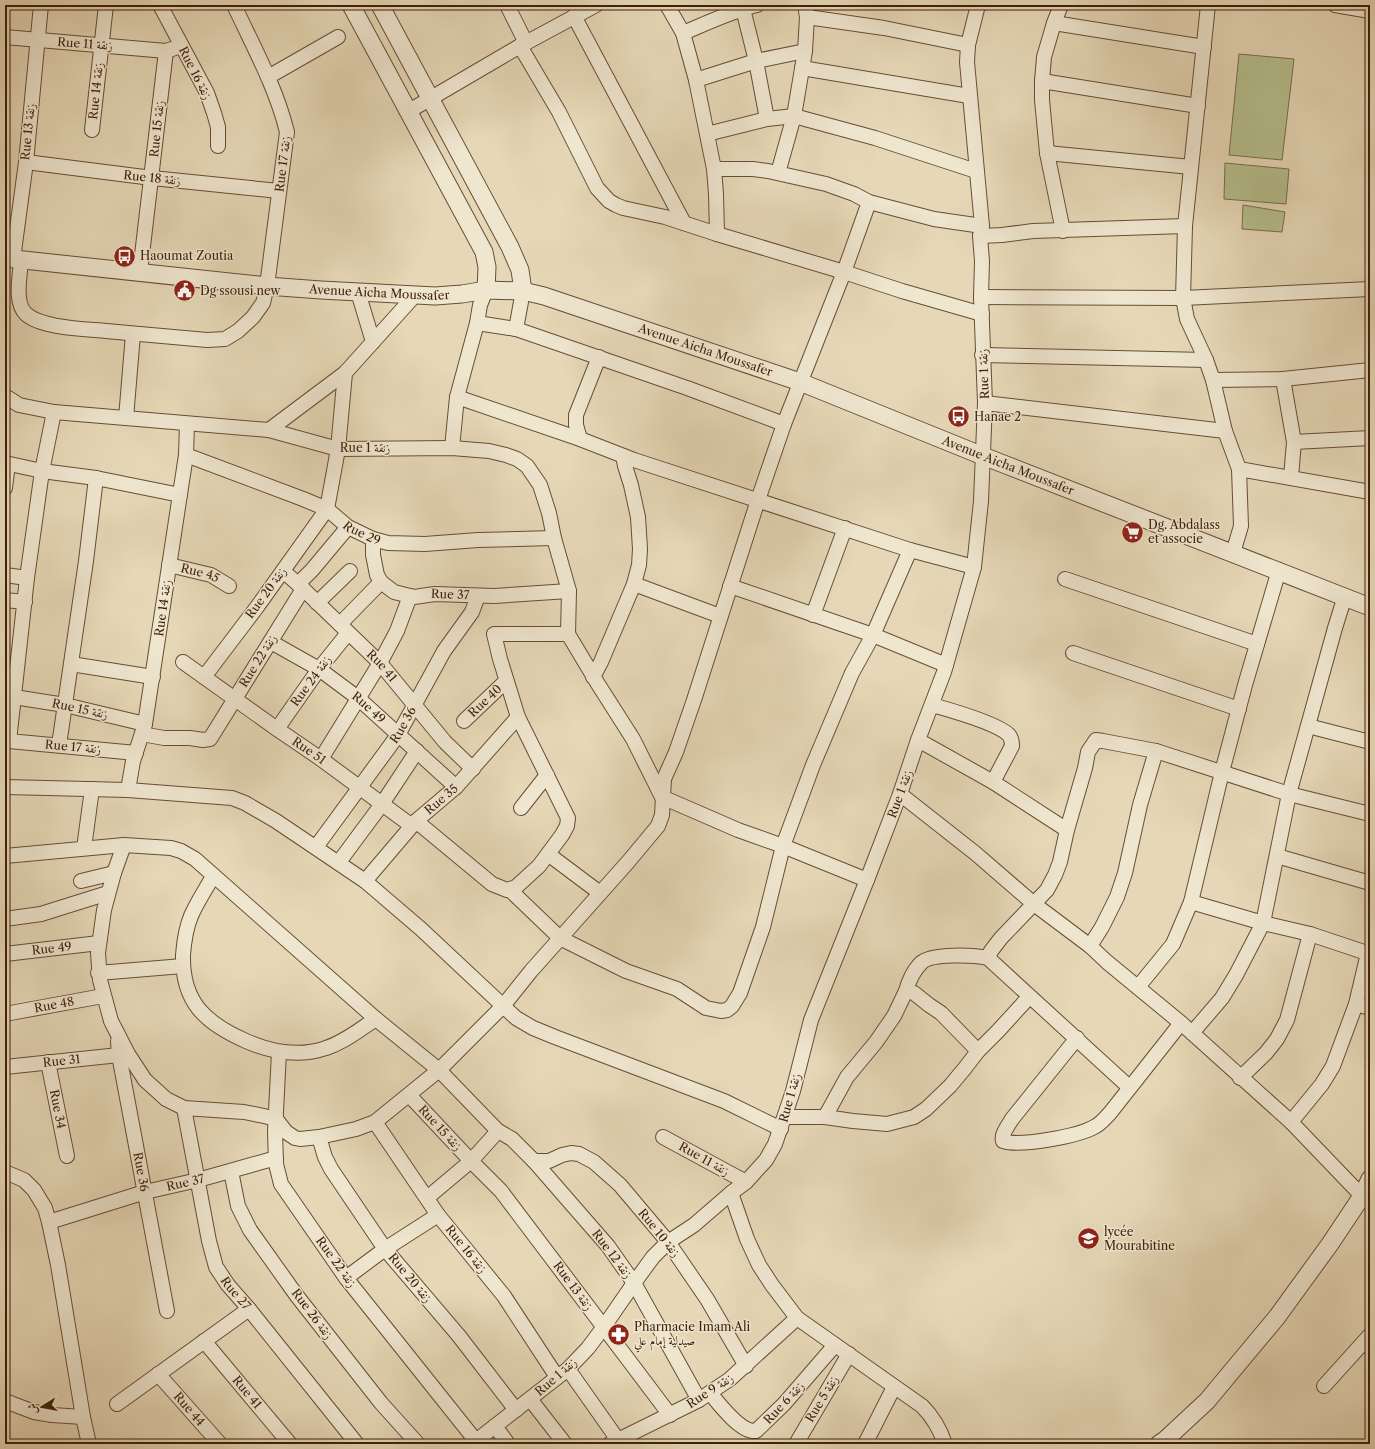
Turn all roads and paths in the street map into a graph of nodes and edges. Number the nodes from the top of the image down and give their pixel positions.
1 (41, 5) edge
2 (106, 5) edge
3 (160, 5) edge
4 (234, 5) edge
5 (351, 5) edge
6 (380, 5) edge
7 (507, 5) edge
8 (596, 5) edge
9 (667, 5) edge
10 (978, 5) edge
11 (1061, 5) edge
12 (1208, 5) edge
13 (1335, 5) edge
14 (748, 6) edge
15 (806, 11) edge
16 (1370, 11) edge
17 (574, 16) junction
18 (1054, 23) junction
19 (683, 33) junction
20 (5, 37) edge
21 (338, 37) dead end
22 (37, 40) junction
23 (102, 45) junction
24 (523, 45) junction
25 (968, 45) junction
26 (181, 46) junction
27 (1204, 47) junction
28 (166, 51) junction
29 (805, 51) junction
30 (756, 61) junction
31 (802, 68) junction
32 (268, 78) junction
33 (696, 80) junction
34 (1042, 81) junction
35 (969, 96) junction
36 (430, 100) junction
37 (1198, 106) junction
38 (408, 111) junction
39 (794, 116) junction
40 (767, 119) junction
41 (92, 130) dead end
42 (706, 134) junction
43 (218, 146) dead end
44 (1048, 153) junction
45 (26, 162) junction
46 (1191, 167) junction
47 (714, 169) junction
48 (976, 171) junction
49 (778, 173) junction
50 (152, 178) junction
51 (280, 191) junction
52 (870, 202) junction
53 (684, 223) junction
54 (1185, 226) junction
55 (981, 231) junction
56 (1063, 231) junction
57 (717, 234) junction
58 (13, 260) edge
59 (140, 272) junction
60 (844, 272) junction
61 (267, 286) junction
62 (1370, 289) edge
63 (486, 290) junction
64 (523, 291) junction
65 (358, 292) junction
66 (416, 294) junction
67 (981, 297) junction
68 (1183, 298) junction
69 (982, 314) junction
70 (477, 323) junction
71 (516, 328) junction
72 (133, 334) junction
73 (373, 342) junction
74 (982, 355) junction
75 (599, 357) junction
76 (1206, 360) junction
77 (1370, 370) edge
78 (345, 373) junction
79 (1283, 379) junction
80 (1213, 380) junction
81 (800, 382) junction
82 (5, 396) edge
83 (457, 397) junction
84 (985, 403) junction
85 (54, 412) junction
86 (126, 418) junction
87 (187, 424) junction
88 (784, 424) junction
89 (269, 430) junction
90 (1225, 431) junction
91 (1370, 438) edge
92 (580, 439) junction
93 (1294, 442) junction
94 (452, 448) junction
95 (338, 449) junction
96 (186, 455) junction
97 (623, 456) junction
98 (983, 456) junction
99 (7, 463) edge
100 (1239, 469) junction
101 (42, 471) junction
102 (1291, 477) junction
103 (96, 478) junction
104 (5, 488) edge
105 (1370, 492) edge
106 (180, 495) junction
107 (758, 500) junction
108 (327, 509) junction
109 (348, 527) junction
110 (845, 528) junction
111 (554, 538) junction
112 (373, 539) junction
113 (910, 550) junction
114 (1233, 553) junction
115 (170, 566) junction
116 (974, 567) junction
117 (1279, 570) junction
118 (283, 571) junction
119 (350, 571) dead end
120 (5, 575) edge
121 (27, 578) junction
122 (1065, 579) dead end
123 (381, 582) junction
124 (634, 584) junction
125 (229, 586) dead end
126 (301, 586) junction
127 (730, 586) junction
128 (569, 591) junction
129 (410, 596) junction
130 (478, 596) junction
131 (1345, 596) junction
132 (5, 600) edge
133 (25, 602) junction
134 (317, 603) junction
135 (1370, 607) edge
136 (813, 615) junction
137 (720, 616) junction
138 (344, 629) junction
139 (568, 634) junction
140 (873, 635) junction
141 (271, 642) junction
142 (1257, 644) junction
143 (1073, 653) dead end
144 (183, 662) dead end
145 (380, 663) junction
146 (71, 664) junction
147 (946, 665) junction
148 (319, 669) junction
149 (204, 677) junction
150 (594, 677) junction
151 (153, 678) junction
152 (506, 680) junction
153 (10, 681) edge
154 (14, 697) junction
155 (234, 698) junction
156 (358, 698) junction
157 (415, 704) junction
158 (65, 705) junction
159 (932, 705) junction
160 (1239, 709) junction
161 (518, 717) junction
162 (464, 722) dead end
163 (1308, 726) junction
164 (144, 729) junction
165 (277, 729) junction
166 (213, 733) joint
167 (398, 735) junction
168 (918, 740) junction
169 (1370, 742) edge
170 (59, 746) junction
171 (417, 751) junction
172 (1156, 751) junction
173 (136, 753) junction
174 (321, 759) junction
175 (473, 769) junction
176 (1222, 772) junction
177 (547, 775) junction
178 (993, 782) junction
179 (5, 787) edge
180 (456, 787) junction
181 (360, 788) junction
182 (92, 789) junction
183 (128, 790) junction
184 (900, 794) junction
185 (1289, 794) junction
186 (662, 796) junction
187 (382, 804) junction
188 (521, 808) dead end
189 (1370, 814) edge
190 (414, 824) junction
191 (1067, 830) junction
192 (124, 845) junction
193 (783, 846) junction
194 (316, 847) junction
195 (84, 848) junction
196 (548, 854) junction
197 (5, 856) edge
198 (1277, 856) junction
199 (339, 862) junction
200 (114, 873) junction
201 (214, 876) junction
202 (868, 880) junction
203 (81, 881) dead end
204 (366, 881) junction
205 (1370, 883) edge
206 (510, 890) junction
207 (600, 892) junction
208 (108, 893) junction
209 (1192, 902) junction
210 (1034, 904) junction
211 (5, 919) edge
212 (1263, 923) junction
213 (1310, 934) junction
214 (560, 938) junction
215 (99, 943) junction
216 (1090, 946) junction
217 (5, 954) edge
218 (1369, 954) edge
219 (988, 958) junction
220 (183, 966) junction
221 (98, 973) junction
222 (1138, 987) junction
223 (906, 990) junction
224 (103, 996) junction
225 (1029, 996) junction
226 (1356, 1004) junction
227 (503, 1006) junction
228 (1370, 1008) edge
229 (5, 1014) edge
230 (376, 1019) junction
231 (1181, 1023) junction
232 (117, 1033) junction
233 (1192, 1033) junction
234 (1077, 1038) junction
235 (978, 1051) junction
236 (279, 1052) junction
237 (119, 1055) junction
238 (48, 1062) junction
239 (5, 1067) edge
240 (439, 1070) junction
241 (1240, 1078) junction
242 (1129, 1087) junction
243 (409, 1095) junction
244 (184, 1108) junction
245 (824, 1117) junction
246 (276, 1119) junction
247 (375, 1122) junction
248 (1291, 1122) junction
249 (783, 1123) junction
250 (498, 1131) junction
251 (663, 1136) dead end
252 (319, 1137) junction
253 (67, 1156) dead end
254 (276, 1158) junction
255 (534, 1160) junction
256 (471, 1161) junction
257 (231, 1171) junction
258 (5, 1172) edge
259 (1370, 1179) edge
260 (198, 1180) junction
261 (746, 1182) junction
262 (145, 1192) junction
263 (730, 1193) junction
264 (427, 1198) junction
265 (1366, 1200) edge
266 (438, 1215) junction
267 (49, 1222) junction
268 (668, 1242) junction
269 (385, 1248) junction
270 (346, 1278) junction
271 (634, 1283) junction
272 (249, 1309) junction
273 (167, 1311) dead end
274 (797, 1318) junction
275 (604, 1328) junction
276 (1370, 1335) edge
277 (204, 1341) junction
278 (835, 1345) junction
279 (849, 1354) junction
280 (746, 1366) junction
281 (563, 1373) junction
282 (158, 1374) junction
283 (1324, 1386) dead end
284 (894, 1387) junction
285 (704, 1396) junction
286 (530, 1399) junction
287 (5, 1401) edge
288 (117, 1404) dead end
289 (516, 1410) junction
290 (670, 1415) junction
291 (83, 1417) junction
292 (495, 1426) junction
293 (474, 1442) edge
294 (614, 1442) edge
295 (89, 1444) edge
296 (220, 1444) edge
297 (290, 1444) edge
298 (358, 1444) edge
299 (418, 1444) edge
300 (508, 1444) edge
301 (565, 1444) edge
302 (796, 1444) edge
303 (865, 1444) edge
304 (945, 1444) edge
305 (1159, 1444) edge

1 - 22 street, Rue 13 زنقة
2 - 23 street, Rue 14 زنقة
3 - 26 street, Rue 16 زنقة
4 - 32 street, Rue 17 زنقة
5 - 38 street
6 - 36 street
7 - 24 street
8 - 17 street
9 - 19 street
10 - 25 street, Rue 1 زنقة
11 - 18 street
12 - 27 street
13 - 16 street
14 - 19 street
14 - 30 street
15 - 25 street
15 - 29 street
17 - 24 street
17 - 53 street
18 - 27 street
18 - 34 street
19 - 33 street
20 - 22 street, Rue 11 زنقة
21 - 32 street
22 - 23 street, Rue 11 زنقة
22 - 45 street, Rue 13 زنقة
23 - 28 street, Rue 11 زنقة
23 - 41 street, Rue 14 زنقة
24 - 36 street
24 - 53 street
25 - 35 street, Rue 1 زنقة
26 - 28 street
26 - 43 street, Rue 16 زنقة
27 - 37 street
28 - 50 street, Rue 15 زنقة
29 - 30 street
29 - 31 street
30 - 33 street
30 - 40 street
31 - 35 street
31 - 39 street
32 - 51 street, Rue 17 زنقة
33 - 42 street
34 - 37 street
34 - 44 street
35 - 48 street, Rue 1 زنقة
36 - 38 street
36 - 64 street
37 - 46 street
38 - 63 street
39 - 40 street
39 - 48 street
39 - 49 street
40 - 42 street
42 - 47 street
44 - 46 street
44 - 56 street
45 - 50 street, Rue 18 زنقة
45 - 58 street, Rue 13 زنقة
46 - 54 street
47 - 49 street
47 - 57 street
48 - 55 street, Rue 1 زنقة
49 - 52 street
50 - 51 street, Rue 18 زنقة
50 - 59 street, Rue 15 زنقة
51 - 61 street, Rue 17 زنقة
52 - 55 street
52 - 60 street
53 - 57 street
54 - 56 street
54 - 68 street
55 - 56 street
55 - 67 street, Rue 1 زنقة
57 - 60 street
58 - 59 street, Avenue Aicha Moussafer
58 - 72 street, Rue 13 زنقة
59 - 61 street, Avenue Aicha Moussafer
60 - 69 street
60 - 81 street
61 - 65 street, Avenue Aicha Moussafer
61 - 72 street, Rue 17 زنقة
62 - 68 street
63 - 64 street, Avenue Aicha Moussafer
63 - 66 street, Avenue Aicha Moussafer
63 - 70 street
64 - 71 street
64 - 81 street, Avenue Aicha Moussafer
65 - 66 street, Avenue Aicha Moussafer
65 - 73 street
66 - 73 street
67 - 68 street
67 - 69 street, Rue 1 زنقة
68 - 76 street
69 - 74 street, Rue 1 زنقة
70 - 71 street
70 - 83 street
71 - 75 street
72 - 86 street
73 - 78 street
74 - 76 street
74 - 84 street, Rue 1 زنقة
75 - 88 street
75 - 92 street
76 - 80 street
77 - 79 street
78 - 89 street
78 - 95 street
79 - 80 street
79 - 93 street
80 - 90 street
81 - 88 street
81 - 98 street, Avenue Aicha Moussafer
82 - 85 street, Rue 1 زنقة
83 - 92 street
83 - 94 street
84 - 90 street
84 - 98 street, Rue 1 زنقة
85 - 86 street, Rue 1 زنقة
85 - 101 street
86 - 87 street, Rue 1 زنقة
87 - 89 street, Rue 1 زنقة
87 - 96 street, Rue 14 زنقة
88 - 107 street
89 - 95 street, Rue 1 زنقة
90 - 100 street
91 - 93 street
92 - 97 street
93 - 102 street
94 - 95 street, Rue 1 زنقة
94 - 111 street, Rue 1 زنقة
95 - 108 street
96 - 106 street, Rue 14 زنقة
96 - 108 street, Rue 29
97 - 107 street
97 - 124 street
98 - 114 street, Avenue Aicha Moussafer
98 - 116 street, Rue 1 زنقة
99 - 101 street
99 - 104 street
100 - 102 street
100 - 114 street
101 - 103 street
101 - 121 street
102 - 105 street
103 - 106 street
103 - 146 street
106 - 115 street, Rue 14 زنقة
107 - 110 street
107 - 127 street
108 - 109 street, Rue 29
108 - 118 street, Rue 20 زنقة
109 - 112 street, Rue 29
109 - 126 street, Rue 22 زنقة
110 - 113 street
110 - 136 street
111 - 112 street, Rue 29
111 - 128 street, Rue 1 زنقة
112 - 123 street
113 - 116 street
113 - 140 street
114 - 117 street, Avenue Aicha Moussafer
115 - 125 street, Rue 45
115 - 151 street, Rue 14 زنقة
116 - 147 street, Rue 1 زنقة
117 - 131 street, Avenue Aicha Moussafer
117 - 142 street
118 - 126 street, Rue 41
118 - 149 street, Rue 20 زنقة
119 - 134 street
120 - 121 street
121 - 133 street
122 - 142 street
123 - 129 street, Rue 37
123 - 138 street, Rue 24 زنقة
124 - 137 street
124 - 150 street
126 - 134 street, Rue 41
126 - 141 street, Rue 22 زنقة
127 - 136 street
127 - 137 street
128 - 130 street, Rue 37
128 - 139 street, Rue 1 زنقة
129 - 130 street, Rue 37
129 - 145 street
130 - 157 street, Rue 36
131 - 135 street, Avenue Aicha Moussafer
131 - 163 street
132 - 133 street
133 - 153 street
134 - 138 street, Rue 41
136 - 140 street
137 - 186 street
138 - 145 street, Rue 41
138 - 148 street, Rue 24 زنقة
139 - 150 street
139 - 152 street
140 - 147 street
140 - 193 street
141 - 148 street, Rue 49
141 - 155 street, Rue 22 زنقة
142 - 160 street
143 - 160 street
144 - 149 street, Rue 51
145 - 156 street
145 - 157 street, Rue 41
146 - 151 street
146 - 158 street
147 - 159 street, Rue 1 زنقة
148 - 156 street, Rue 49
148 - 165 street, Rue 24 زنقة
149 - 155 street, Rue 51
150 - 186 street
151 - 164 street, Rue 14 زنقة
152 - 161 street
152 - 162 street, Rue 40
153 - 154 street
154 - 158 street, Rue 15 زنقة
154 - 170 street, Rue 17 زنقة
155 - 165 street, Rue 51
155 - 166 street, Rue 22 زنقة
156 - 167 street, Rue 49
156 - 174 street
157 - 167 street, Rue 36
157 - 175 street, Rue 41
158 - 164 street, Rue 15 زنقة
158 - 170 street
159 - 168 street, Rue 1 زنقة
159 - 178 street
160 - 176 street
161 - 175 street, Rue 35
161 - 177 street
163 - 169 street
163 - 185 street
164 - 166 street, Rue 15 زنقة
164 - 173 street, Rue 14 زنقة
165 - 174 street, Rue 51
167 - 171 street, Rue 49
167 - 181 street, Rue 36
168 - 178 street
168 - 184 street, Rue 1 زنقة
170 - 173 street, Rue 17 زنقة
171 - 180 street, Rue 49
171 - 187 street
172 - 176 street
172 - 191 street
172 - 216 street
173 - 183 street, Rue 14 زنقة
174 - 181 street, Rue 51
175 - 180 street, Rue 35
176 - 185 street
176 - 209 street
177 - 188 street
177 - 196 street
178 - 191 street
179 - 182 street
180 - 190 street, Rue 35
181 - 187 street, Rue 51
181 - 194 street, Rue 36
182 - 183 street
182 - 195 street
183 - 194 street
184 - 202 street, Rue 1 زنقة
184 - 210 street
185 - 189 street
185 - 198 street
186 - 193 street
186 - 207 street
187 - 190 street, Rue 51
187 - 199 street
190 - 204 street, Rue 35
190 - 206 street, Rue 51
191 - 210 street
192 - 195 street, Rue 12 زنقة
192 - 200 street
192 - 201 street, Rue 12 زنقة
193 - 202 street
193 - 214 street
194 - 199 street
195 - 197 street, Rue 12 زنقة
196 - 206 street
196 - 207 street
198 - 205 street
198 - 212 street
199 - 204 street
200 - 203 street
200 - 208 street
201 - 220 street
201 - 230 street, Rue 12 زنقة
202 - 249 street, Rue 1 زنقة
204 - 227 street
206 - 214 street
207 - 214 street
208 - 211 street
208 - 215 street
209 - 212 street
209 - 222 street
210 - 216 street
210 - 219 street
212 - 213 street
212 - 233 street
213 - 218 street
213 - 241 street
214 - 227 street
215 - 217 street, Rue 49
215 - 221 street
216 - 222 street
218 - 226 street
219 - 223 street
219 - 225 street
220 - 221 street
220 - 236 street
221 - 224 street
222 - 231 street
223 - 235 street
223 - 245 street
224 - 229 street, Rue 48
224 - 232 street
225 - 234 street
225 - 235 street
226 - 228 street
226 - 248 street
227 - 240 street
227 - 249 street
230 - 236 street
230 - 240 street, Rue 12 زنقة
231 - 233 street
231 - 242 street
232 - 237 street, Rue 36
232 - 244 street
233 - 241 street
234 - 242 street
234 - 242 street
235 - 245 street
236 - 246 street, Rue 22 زنقة
237 - 238 street, Rue 31
237 - 262 street, Rue 36
238 - 239 street, Rue 31
238 - 253 street, Rue 34
240 - 243 street
240 - 250 street, Rue 12 زنقة
241 - 248 street
243 - 247 street
243 - 256 street, Rue 15 زنقة
244 - 246 street
244 - 260 street, Rue 27
245 - 249 street
246 - 252 street
246 - 254 street, Rue 22 زنقة
247 - 252 street
247 - 264 street, Rue 16 زنقة
248 - 265 street
249 - 261 street, Rue 1 زنقة
250 - 255 street, Rue 12 زنقة
250 - 256 street
251 - 261 street, Rue 11 زنقة
252 - 269 street, Rue 20 زنقة
254 - 257 street, Rue 37
254 - 270 street, Rue 22 زنقة
255 - 268 street, Rue 10 زنقة
255 - 271 street, Rue 12 زنقة
256 - 264 street
256 - 275 street, Rue 13 زنقة
257 - 260 street, Rue 37
257 - 299 street, Rue 26 زنقة
258 - 267 street
259 - 265 street
260 - 262 street, Rue 37
260 - 272 street, Rue 27
261 - 263 street, Rue 1 زنقة
262 - 267 street, Rue 37
262 - 273 street, Rue 36
263 - 268 street, Rue 1 زنقة
263 - 274 street
264 - 266 street, Rue 16 زنقة
265 - 305 street
266 - 269 street
266 - 281 street, Rue 16 زنقة
267 - 291 street
268 - 271 street, Rue 1 زنقة
268 - 280 street, Rue 10 زنقة
269 - 270 street
269 - 289 street, Rue 20 زنقة
270 - 293 street, Rue 22 زنقة
271 - 275 street, Rue 1 زنقة
271 - 285 street, Rue 12 زنقة
272 - 277 street
272 - 298 street, Rue 27
274 - 278 street
274 - 280 street, Rue 9 زنقة
275 - 281 street, Rue 1 زنقة
275 - 290 street, Rue 13 زنقة
276 - 283 street
277 - 282 street
277 - 297 street, Rue 41
278 - 279 street
278 - 285 street, Rue 6 زنقة
279 - 284 street
279 - 302 street, Rue 5 زنقة
280 - 285 street, Rue 9 زنقة
281 - 286 street, Rue 1 زنقة
281 - 294 street
282 - 288 street
282 - 296 street, Rue 44
284 - 303 street
284 - 304 street
285 - 290 street, Rue 9 زنقة
286 - 289 street, Rue 1 زنقة
286 - 301 street
287 - 291 street
289 - 292 street, Rue 1 زنقة
290 - 294 street, Rue 9 زنقة
291 - 295 street
292 - 293 street, Rue 1 زنقة
292 - 300 street

